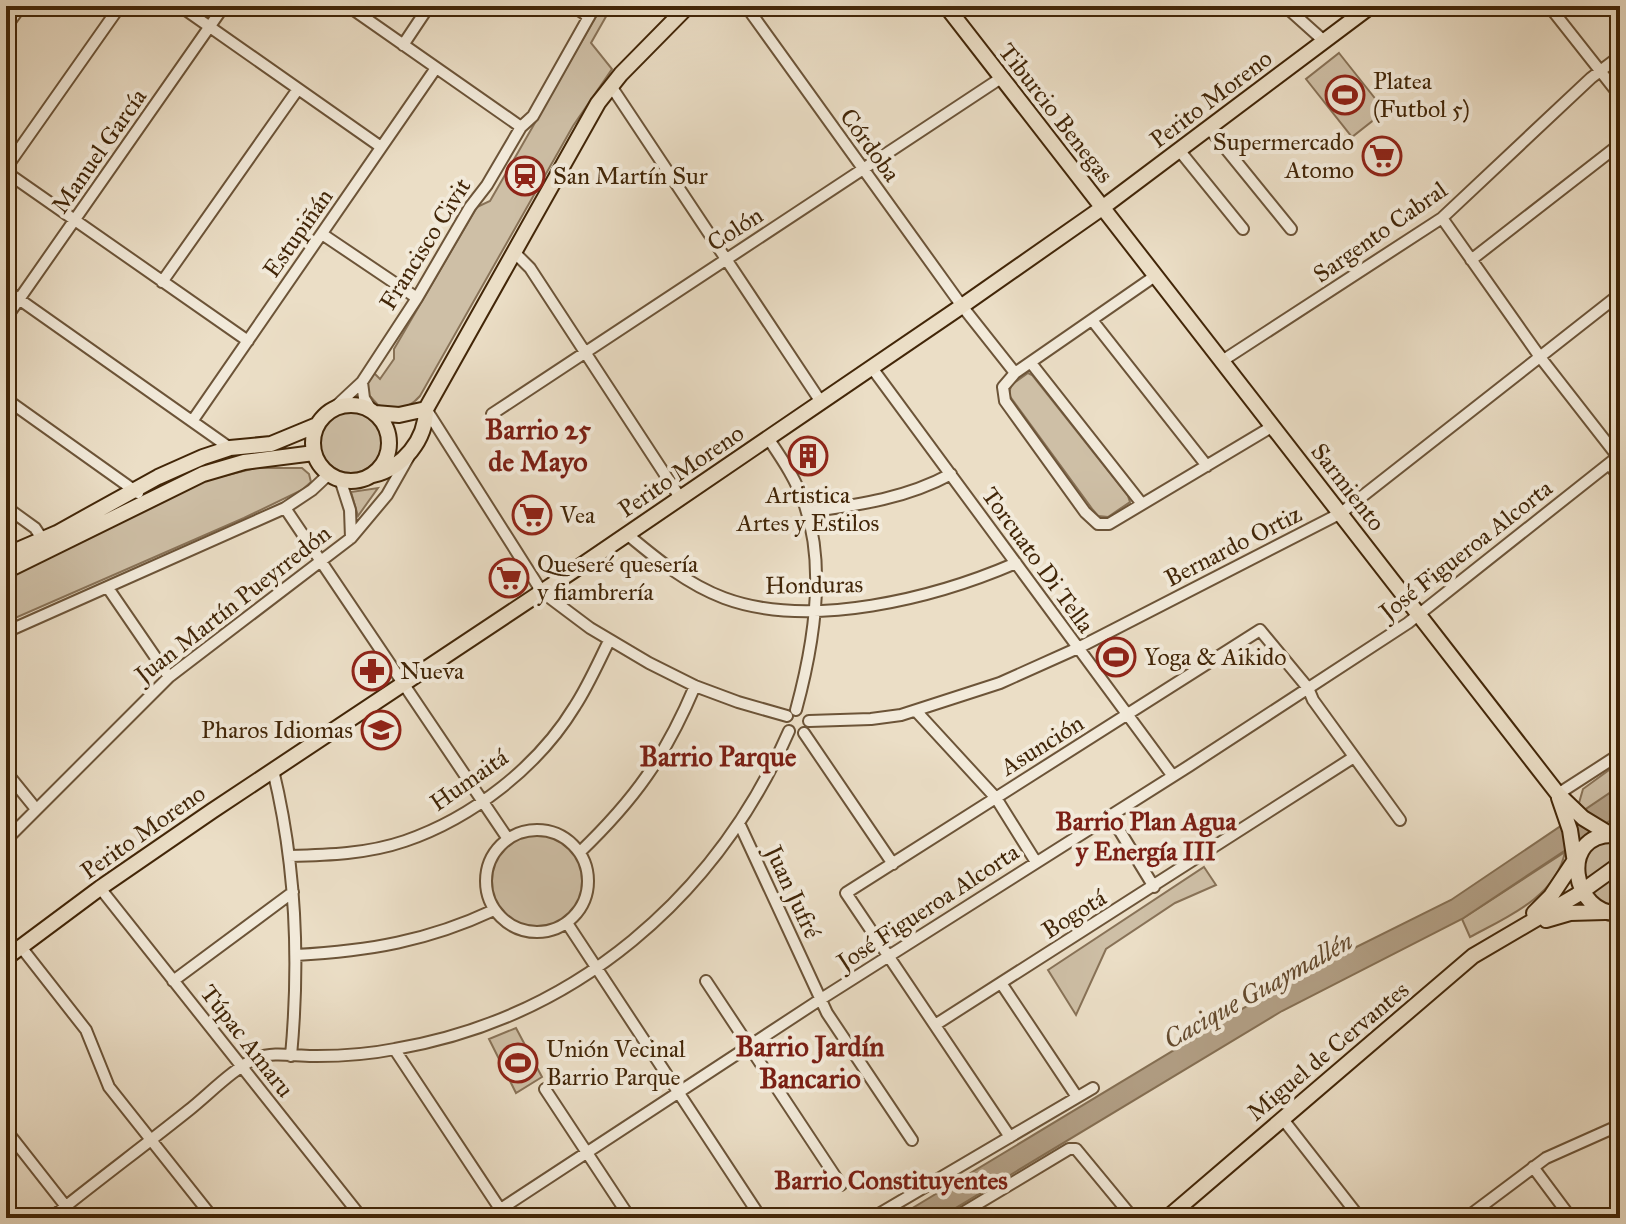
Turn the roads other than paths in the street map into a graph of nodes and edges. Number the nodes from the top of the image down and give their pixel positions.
1 (21, 6) edge
2 (120, 6) edge
3 (180, 6) edge
4 (224, 6) edge
5 (348, 6) edge
6 (429, 6) edge
7 (573, 6) edge
8 (595, 6) edge
9 (688, 6) edge
10 (746, 6) edge
11 (1285, 6) edge
12 (1371, 6) edge
13 (1549, 6) edge
14 (953, 9) edge
15 (589, 17) junction
16 (6, 27) edge
17 (209, 27) junction
18 (1324, 41) junction
19 (403, 45) junction
20 (1620, 56) edge
21 (436, 68) junction
22 (1600, 70) junction
23 (1001, 78) junction
24 (611, 86) junction
25 (298, 89) junction
26 (1620, 96) edge
27 (521, 127) junction
28 (1209, 128) junction
29 (1620, 144) edge
30 (381, 147) junction
31 (1179, 150) junction
32 (863, 169) junction
33 (6, 170) edge
34 (1102, 208) junction
35 (1442, 218) junction
36 (75, 221) junction
37 (1243, 229) dead end
38 (1291, 229) dead end
39 (322, 234) junction
40 (515, 253) junction
41 (726, 259) junction
42 (1471, 260) junction
43 (1155, 276) junction
44 (162, 282) junction
45 (6, 290) edge
46 (1620, 294) edge
47 (417, 298) junction
48 (20, 300) junction
49 (962, 306) junction
50 (6, 318) edge
51 (1092, 320) junction
52 (248, 341) junction
53 (585, 352) junction
54 (1540, 357) junction
55 (1222, 361) junction
56 (1031, 363) junction
57 (872, 368) junction
58 (1015, 373) junction
59 (362, 382) junction
60 (6, 399) edge
61 (821, 402) junction
62 (426, 409) junction
63 (332, 410) junction
64 (373, 412) junction
65 (492, 414) dead end
66 (193, 420) junction
67 (317, 425) junction
68 (1273, 426) junction
69 (768, 438) junction
70 (230, 448) junction
71 (314, 453) junction
72 (410, 454) junction
73 (1615, 459) edge
74 (1207, 466) junction
75 (951, 474) junction
76 (335, 476) junction
77 (369, 476) junction
78 (1620, 478) edge
79 (134, 490) junction
80 (681, 499) junction
81 (147, 500) junction
82 (1142, 504) junction
83 (6, 507) edge
84 (285, 508) junction
85 (807, 512) junction
86 (1341, 513) junction
87 (628, 535) junction
88 (351, 538) junction
89 (46, 545) junction
90 (6, 555) edge
91 (322, 562) junction
92 (1016, 563) junction
93 (6, 571) edge
94 (108, 588) junction
95 (542, 592) junction
96 (814, 610) junction
97 (1420, 614) junction
98 (6, 632) edge
99 (609, 641) junction
100 (1078, 648) junction
101 (169, 677) junction
102 (404, 684) junction
103 (695, 686) junction
104 (1308, 688) junction
105 (916, 711) junction
106 (791, 713) junction
107 (1127, 715) junction
108 (809, 721) junction
109 (789, 731) junction
110 (804, 733) junction
111 (1620, 754) edge
112 (1354, 757) junction
113 (273, 770) junction
114 (6, 772) edge
115 (1172, 775) junction
116 (1558, 794) junction
117 (996, 798) junction
118 (482, 800) junction
119 (36, 809) junction
120 (1110, 815) junction
121 (1574, 819) junction
122 (1400, 820) dead end
123 (739, 823) junction
124 (1613, 834) edge
125 (508, 839) junction
126 (6, 840) edge
127 (580, 852) junction
128 (289, 856) junction
129 (1575, 858) junction
130 (1036, 862) junction
131 (893, 864) junction
132 (1620, 864) edge
133 (1154, 887) junction
134 (100, 888) junction
135 (1584, 891) junction
136 (293, 892) junction
137 (494, 910) junction
138 (1616, 914) edge
139 (567, 923) junction
140 (1523, 925) junction
141 (21, 947) junction
142 (296, 955) junction
143 (889, 956) junction
144 (6, 958) edge
145 (596, 968) junction
146 (173, 981) junction
147 (706, 981) dead end
148 (1001, 983) junction
149 (821, 999) junction
150 (935, 1025) junction
151 (748, 1046) junction
152 (395, 1050) junction
153 (291, 1056) junction
154 (242, 1068) junction
155 (1093, 1088) dead end
156 (545, 1089) dead end
157 (679, 1092) junction
158 (1077, 1097) junction
159 (1282, 1118) junction
160 (1620, 1125) edge
161 (6, 1130) edge
162 (1010, 1137) junction
163 (151, 1140) junction
164 (912, 1140) dead end
165 (586, 1152) junction
166 (1533, 1167) junction
167 (841, 1185) dead end
168 (65, 1206) junction
169 (503, 1214) edge
170 (51, 1218) edge
171 (75, 1218) edge
172 (213, 1218) edge
173 (362, 1218) edge
174 (487, 1218) edge
175 (630, 1218) edge
176 (761, 1218) edge
177 (872, 1218) edge
178 (954, 1218) edge
179 (1133, 1218) edge
180 (1167, 1218) edge
181 (1360, 1218) edge
182 (1466, 1218) edge
183 (1571, 1218) edge

1 - 16 street
2 - 33 street
3 - 17 street
4 - 17 street, Manuel García
5 - 19 street
6 - 19 street
7 - 15 street
8 - 15 street, Francisco Civit
9 - 24 main road, Juan Martín Pueyrredón
10 - 32 street, Córdoba
11 - 18 street
12 - 18 main road, Perito Moreno
13 - 22 street
14 - 23 main road, Tiburcio Benegas
15 - 27 street, Francisco Civit
17 - 25 street
17 - 36 street, Manuel García
18 - 28 main road, Perito Moreno
19 - 21 street
20 - 22 street, Sargento Cabral
21 - 27 street
21 - 30 street, Estupiñán
22 - 26 street
22 - 35 street, Sargento Cabral
23 - 32 street, Colón
23 - 34 main road, Tiburcio Benegas
24 - 40 main road, Juan Martín Pueyrredón
24 - 41 street
25 - 30 street
25 - 44 street
27 - 47 street, Francisco Civit
28 - 31 main road, Perito Moreno
28 - 38 street
29 - 42 street
30 - 39 street, Estupiñán
31 - 34 main road, Perito Moreno
31 - 37 street
32 - 41 street, Colón
32 - 49 street, Córdoba
33 - 36 street
34 - 43 main road, Sarmiento
34 - 49 main road, Perito Moreno
35 - 42 street
35 - 55 street, Sargento Cabral
36 - 44 street
36 - 48 street, Manuel García
39 - 47 street
39 - 52 street, Estupiñán
40 - 53 street
40 - 62 main road, Juan Martín Pueyrredón
41 - 53 street, Colón
41 - 61 street
42 - 54 street
43 - 51 street
43 - 55 main road, Sarmiento
44 - 52 street
45 - 48 street
46 - 54 street, Bernardo Ortiz
47 - 59 street, Francisco Civit
48 - 50 street, Manuel García
48 - 66 street
49 - 57 main road, Perito Moreno
49 - 58 street, Córdoba
51 - 56 street
51 - 74 street
52 - 66 street, Estupiñán
53 - 65 street, Colón
53 - 80 street
54 - 73 street
54 - 86 street, Bernardo Ortiz
55 - 68 main road, Sarmiento
56 - 58 street
56 - 82 street
57 - 61 main road, Perito Moreno
57 - 75 street, Torcuato Di Tella
58 - 82 street
59 - 63 street, Francisco Civit
59 - 64 street
60 - 79 street
61 - 69 main road, Perito Moreno
62 - 64 main road
62 - 72 main road, Juan Martín Pueyrredón
62 - 95 street
63 - 64 main road
63 - 67 main road, Francisco Civit
64 - 77 main road
66 - 70 street
67 - 70 main road
67 - 71 main road
68 - 74 street
68 - 86 main road, Sarmiento
69 - 80 main road, Perito Moreno
69 - 85 street
70 - 79 main road
71 - 76 main road
71 - 81 main road
72 - 77 main road
72 - 88 street, Juan Martín Pueyrredón
73 - 78 street
73 - 97 street, José Figueroa Alcorta
74 - 82 street
75 - 85 street
75 - 92 street, Torcuato Di Tella
76 - 77 main road
76 - 84 street
76 - 88 street, Juan Martín Pueyrredón
79 - 81 street
79 - 89 main road
80 - 87 main road, Perito Moreno
81 - 89 main road
83 - 89 street
84 - 91 street
84 - 94 street
85 - 96 street
86 - 97 main road, Sarmiento
86 - 100 street, Bernardo Ortiz
87 - 95 main road, Perito Moreno
87 - 96 street, Honduras
88 - 91 street, Juan Martín Pueyrredón
89 - 90 main road
89 - 93 main road
91 - 101 street, Juan Martín Pueyrredón
91 - 102 street
92 - 96 street, Honduras
92 - 100 street, Torcuato Di Tella
94 - 98 street
94 - 101 street
95 - 99 street
95 - 102 main road, Perito Moreno
96 - 106 street
97 - 104 street, José Figueroa Alcorta
97 - 116 main road, Sarmiento
99 - 103 street
99 - 118 street, Humaitá
100 - 105 street, Bernardo Ortiz
100 - 107 street, Torcuato Di Tella
101 - 119 street, Juan Martín Pueyrredón
102 - 113 main road, Perito Moreno
102 - 118 street
103 - 106 street
103 - 127 street
104 - 107 street, Asunción
104 - 112 street
104 - 115 street, José Figueroa Alcorta
105 - 108 street, Bernardo Ortiz
105 - 117 street
106 - 108 street
106 - 109 street
107 - 115 street, Torcuato Di Tella
107 - 117 street, Asunción
108 - 110 street
109 - 110 street
109 - 123 street
110 - 131 street
111 - 116 street
112 - 122 street
112 - 133 street, Bogotá
113 - 128 street
113 - 134 main road, Perito Moreno
114 - 119 street
115 - 120 street, José Figueroa Alcorta
116 - 121 main road, Sarmiento
117 - 130 street
117 - 131 street, Asunción
118 - 125 street
118 - 128 street, Humaitá
119 - 126 street, Juan Martín Pueyrredón
120 - 130 street, José Figueroa Alcorta
120 - 133 street
121 - 124 main road, Sarmiento
121 - 129 main road
123 - 145 street
123 - 149 street, Juan Jufré
124 - 129 main road
125 - 127 street
125 - 137 street
127 - 139 street
128 - 136 street
129 - 135 main road
129 - 140 main road, Miguel de Cervantes
130 - 143 street, José Figueroa Alcorta
131 - 143 street, Asunción
132 - 135 main road, Miguel de Cervantes
133 - 148 street, Bogotá
134 - 141 main road, Perito Moreno
134 - 146 street, Túpac Amaru
135 - 138 main road
135 - 140 main road, Miguel de Cervantes
136 - 142 street
136 - 146 street
137 - 139 street
137 - 142 street
138 - 140 main road, Miguel de Cervantes
139 - 145 street
140 - 159 main road, Miguel de Cervantes
141 - 144 main road, Perito Moreno
141 - 163 street
142 - 153 street
143 - 149 street, José Figueroa Alcorta
143 - 150 street
145 - 152 street
145 - 157 street
146 - 154 street, Túpac Amaru
147 - 151 street
148 - 150 street, Bogotá
148 - 158 street
149 - 151 street, José Figueroa Alcorta
149 - 164 street, Juan Jufré
150 - 162 street
151 - 157 street, José Figueroa Alcorta
151 - 167 street
152 - 153 street
152 - 169 street
153 - 154 street
154 - 163 street
154 - 173 street, Túpac Amaru
155 - 158 street
156 - 165 street
157 - 165 street, José Figueroa Alcorta
157 - 176 street
158 - 162 street
159 - 180 main road, Miguel de Cervantes
159 - 181 street
160 - 166 street
161 - 168 street
162 - 177 street
163 - 168 street
163 - 172 street
165 - 169 street, José Figueroa Alcorta
165 - 175 street
166 - 182 street
166 - 183 street
168 - 170 street
168 - 171 street
169 - 174 street, José Figueroa Alcorta
178 - 179 street

